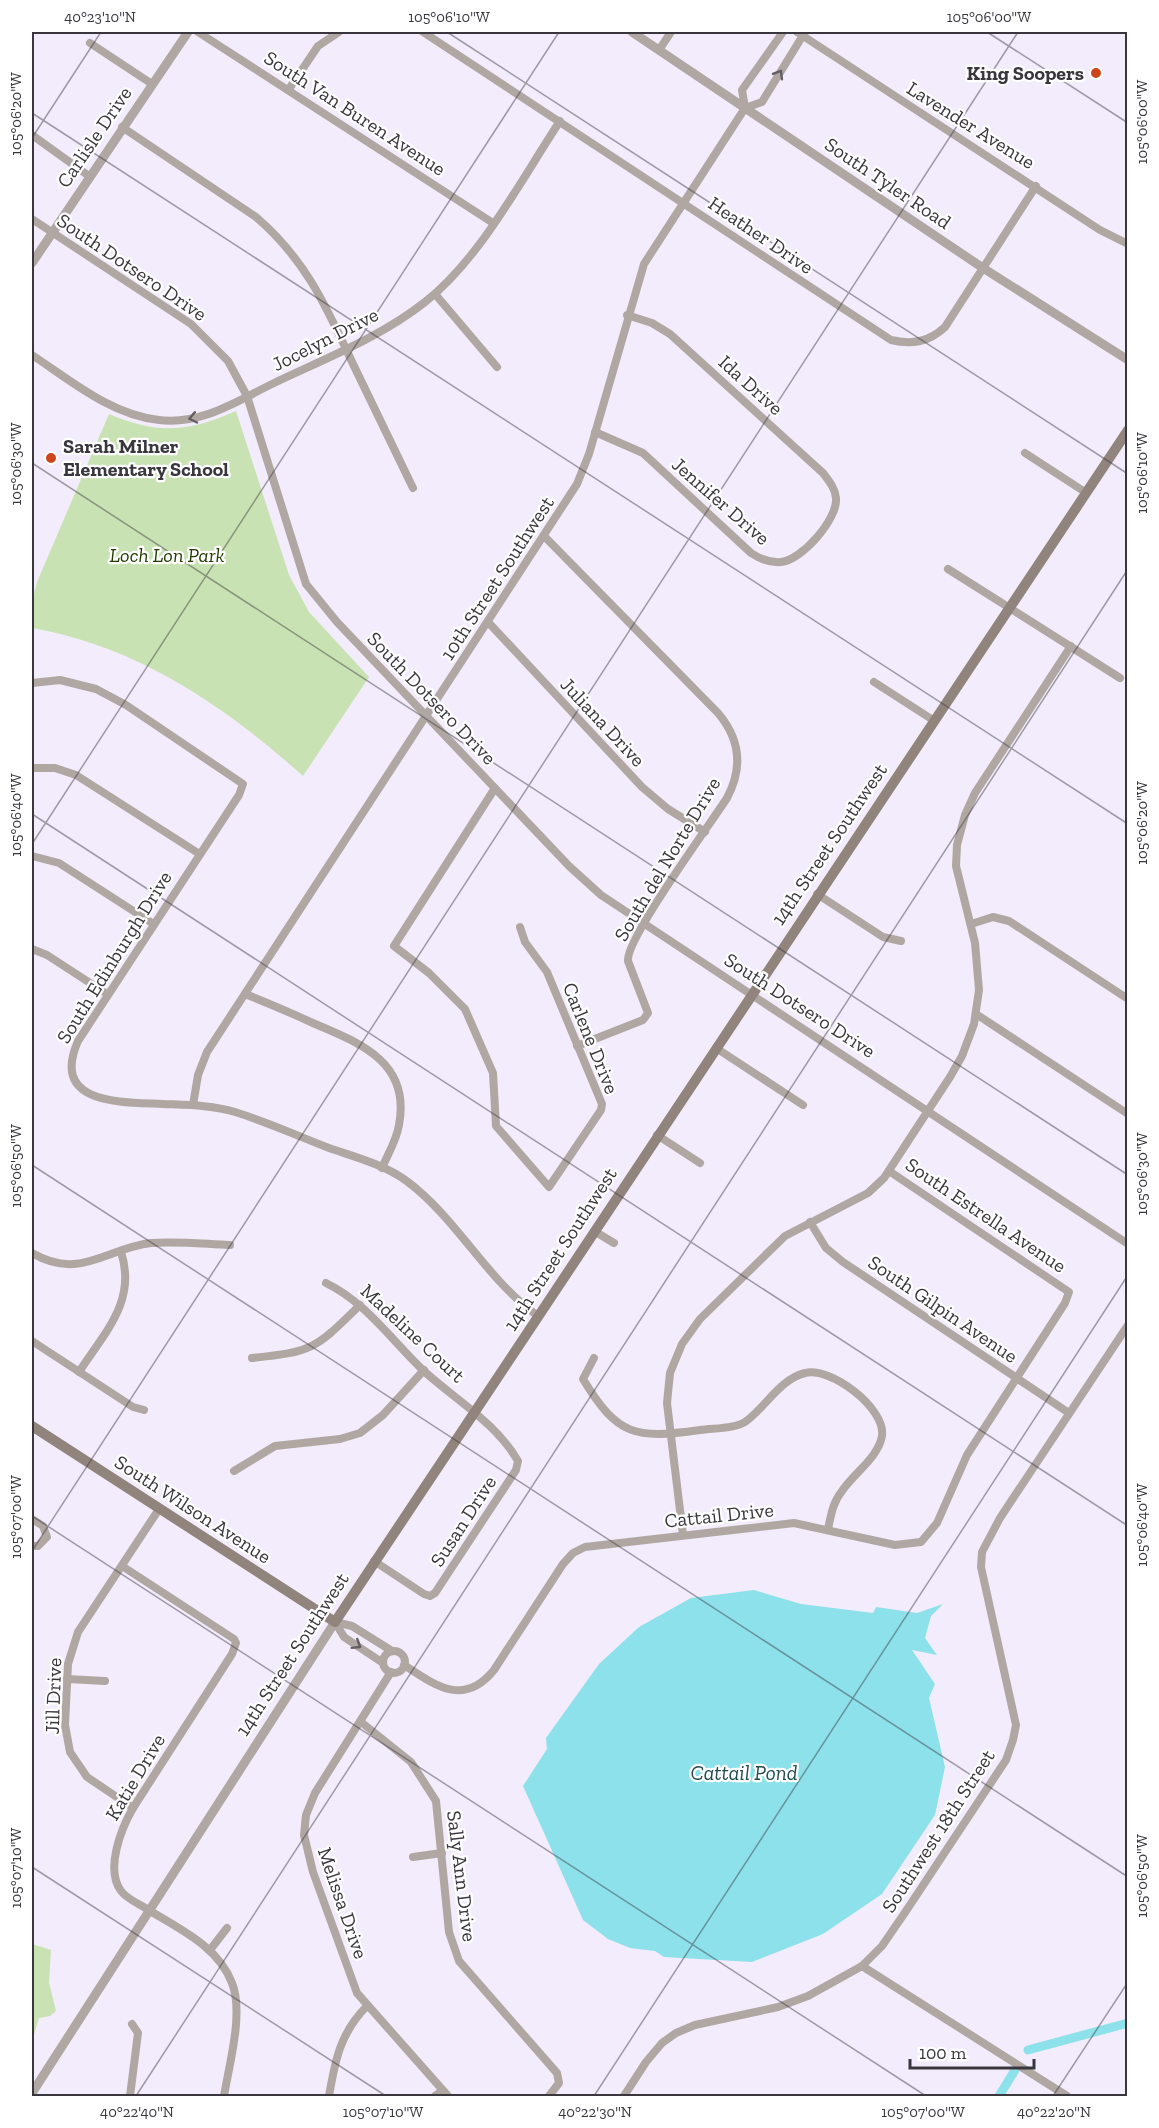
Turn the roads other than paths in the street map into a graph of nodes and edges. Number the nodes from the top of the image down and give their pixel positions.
1 (188, 32) edge
2 (198, 32) edge
3 (339, 32) edge
4 (423, 32) edge
5 (632, 32) edge
6 (671, 32) edge
7 (783, 32) edge
8 (802, 33) edge
9 (90, 43) dead end
10 (659, 50) junction
11 (152, 84) junction
12 (288, 89) junction
13 (745, 108) junction
14 (560, 121) junction
15 (122, 127) junction
16 (32, 135) edge
17 (89, 176) junction
18 (1036, 186) junction
19 (682, 203) junction
20 (32, 219) edge
21 (493, 223) junction
22 (53, 232) junction
23 (1128, 244) edge
24 (32, 263) edge
25 (983, 268) junction
26 (435, 294) junction
27 (627, 315) junction
28 (346, 348) junction
29 (32, 355) edge
30 (1128, 360) edge
31 (497, 367) dead end
32 (247, 396) junction
33 (1128, 430) edge
34 (595, 432) junction
35 (1025, 453) dead end
36 (413, 488) dead end
37 (1085, 492) junction
38 (836, 497) joint
39 (543, 536) junction
40 (948, 569) dead end
41 (1007, 607) junction
42 (488, 622) junction
43 (1071, 646) junction
44 (1120, 678) dead end
45 (874, 682) dead end
46 (32, 683) edge
47 (426, 716) junction
48 (933, 720) junction
49 (32, 768) edge
50 (495, 788) junction
51 (705, 831) junction
52 (198, 853) junction
53 (32, 856) edge
54 (817, 894) junction
55 (645, 922) junction
56 (152, 923) junction
57 (971, 924) junction
58 (520, 927) dead end
59 (900, 941) dead end
60 (32, 949) edge
61 (752, 993) junction
62 (107, 994) junction
63 (245, 994) junction
64 (1128, 999) edge
65 (976, 1014) junction
66 (578, 1046) junction
67 (716, 1048) junction
68 (193, 1105) junction
69 (803, 1105) dead end
70 (928, 1110) junction
71 (1128, 1114) edge
72 (657, 1135) junction
73 (700, 1163) dead end
74 (382, 1168) junction
75 (889, 1171) junction
76 (810, 1222) junction
77 (594, 1231) junction
78 (614, 1243) dead end
79 (1128, 1244) edge
80 (230, 1245) dead end
81 (32, 1252) edge
82 (121, 1252) junction
83 (326, 1284) dead end
84 (360, 1305) junction
85 (538, 1316) junction
86 (1128, 1325) edge
87 (32, 1341) edge
88 (252, 1358) dead end
89 (594, 1358) dead end
90 (423, 1370) junction
91 (80, 1372) junction
92 (1015, 1377) junction
93 (144, 1410) dead end
94 (474, 1412) junction
95 (1069, 1413) junction
96 (32, 1426) edge
97 (672, 1434) junction
98 (234, 1471) dead end
99 (159, 1509) junction
100 (32, 1519) edge
101 (828, 1529) junction
102 (683, 1535) junction
103 (32, 1546) edge
104 (374, 1561) junction
105 (122, 1566) junction
106 (334, 1622) junction
107 (392, 1651) junction
108 (383, 1663) junction
109 (404, 1665) junction
110 (391, 1672) junction
111 (67, 1679) junction
112 (105, 1681) dead end
113 (361, 1722) junction
114 (133, 1808) junction
115 (442, 1853) junction
116 (413, 1857) dead end
117 (148, 1910) junction
118 (227, 1928) dead end
119 (210, 1950) junction
120 (862, 1966) junction
121 (367, 2007) junction
122 (132, 2024) dead end
123 (32, 2093) edge
124 (445, 2094) edge
125 (130, 2097) edge
126 (224, 2097) edge
127 (329, 2097) edge
128 (435, 2097) edge
129 (549, 2097) edge
130 (624, 2097) edge
131 (1067, 2097) edge

1 - 11 street, Carlisle Drive
2 - 12 street, South Van Buren Avenue
3 - 12 street
4 - 14 street, Heather Drive
5 - 10 street, South Tyler Road
6 - 10 street
7 - 13 street, 10th Street Southwest
13 -> 8 street, 10th Street Southwest
8 - 18 street, Lavender Avenue
9 - 11 street
10 - 13 street, South Tyler Road
11 - 15 street, Carlisle Drive
12 - 21 street, South Van Buren Avenue
13 - 19 street, 10th Street Southwest
13 - 25 street, South Tyler Road
14 - 19 street, Heather Drive
14 - 21 street, Jocelyn Drive
15 - 17 street, Carlisle Drive
15 - 28 street
16 - 17 street
17 - 22 street, Carlisle Drive
18 - 23 street, Lavender Avenue
18 - 25 street, Heather Drive
19 - 25 street, Heather Drive
19 - 27 street, 10th Street Southwest
20 - 22 street, South Dotsero Drive
21 - 26 street, Jocelyn Drive
22 - 24 street, Carlisle Drive
22 - 32 street, South Dotsero Drive
25 - 30 street, South Tyler Road
26 - 28 street, Jocelyn Drive
26 - 31 street
27 - 34 street, 10th Street Southwest
27 - 38 street, Ida Drive
28 - 32 street, Jocelyn Drive
28 - 36 street
32 -> 29 street, Jocelyn Drive
32 - 47 street, South Dotsero Drive
33 - 37 main road, 14th Street Southwest
34 - 38 street, Jennifer Drive
34 - 39 street, 10th Street Southwest
35 - 37 street
37 - 41 main road, 14th Street Southwest
39 - 42 street, 10th Street Southwest
39 - 51 street, South del Norte Drive
40 - 41 street
41 - 43 street
41 - 48 main road, 14th Street Southwest
42 - 47 street, 10th Street Southwest
42 - 51 street, Juliana Drive
43 - 44 street
43 - 57 street
45 - 48 street
46 - 52 street, South Edinburgh Drive
47 - 50 street, South Dotsero Drive
47 - 63 street, 10th Street Southwest
48 - 54 main road, 14th Street Southwest
49 - 52 street
50 - 55 street, South Dotsero Drive
50 - 66 street, Carlene Drive
51 - 55 street, South del Norte Drive
52 - 56 street, South Edinburgh Drive
53 - 56 street
54 - 59 street
54 - 61 main road, 14th Street Southwest
55 - 61 street, South Dotsero Drive
55 - 66 street, South del Norte Drive
56 - 62 street, South Edinburgh Drive
57 - 64 street
57 - 65 street
58 - 66 street, Carlene Drive
60 - 62 street
61 - 67 main road, 14th Street Southwest
61 - 70 street, South Dotsero Drive
62 - 68 street, South Edinburgh Drive
63 - 68 street, 10th Street Southwest
63 - 74 street
65 - 70 street
65 - 71 street
67 - 69 street
67 - 72 main road, 14th Street Southwest
68 - 74 street, South Edinburgh Drive
70 - 75 street
70 - 79 street, South Dotsero Drive
72 - 73 street
72 - 77 main road, 14th Street Southwest
74 - 85 street, South Edinburgh Drive
75 - 76 street
75 - 92 street, South Estrella Avenue
76 - 92 street, South Gilpin Avenue
76 - 97 street
77 - 78 street
77 - 85 main road, 14th Street Southwest
80 - 82 street
81 - 82 street
82 - 91 street
83 - 84 street, Madeline Court
84 - 88 street
84 - 90 street, Madeline Court
85 - 94 main road, 14th Street Southwest
86 - 95 street, Southwest 18th Street
87 - 91 street
89 - 97 street
90 - 94 street, Madeline Court
90 - 98 street
91 - 93 street
92 - 95 street, South Gilpin Avenue
92 - 101 street, Cattail Drive
94 - 104 main road, 14th Street Southwest
94 - 104 street, Susan Drive
95 - 120 street, Southwest 18th Street
96 - 99 main road, South Wilson Avenue
97 - 101 street
97 - 102 street
99 - 105 street, Jill Drive
99 - 106 main road, South Wilson Avenue
100 - 103 street
101 - 102 street, Cattail Drive
102 - 109 street, Cattail Drive
104 - 106 main road, 14th Street Southwest
105 - 111 street, Jill Drive
105 - 114 street, Katie Drive
106 - 107 street, South Wilson Avenue
106 -> 108 street, South Wilson Avenue
106 - 117 street, 14th Street Southwest
107 - 108 street
107 - 109 street
108 - 110 street
109 - 110 street
110 - 113 street, Melissa Drive
111 - 112 street
111 - 114 street, Jill Drive
113 - 115 street, Sally Ann Drive
113 - 121 street, Melissa Drive
114 - 117 street, Katie Drive
115 - 116 street
115 - 129 street, Sally Ann Drive
117 - 119 street, Katie Drive
117 - 123 street, 14th Street Southwest
118 - 119 street
119 - 126 street, Katie Drive
120 - 130 street, Southwest 18th Street
120 - 131 street
121 - 124 street, Melissa Drive
121 - 127 street
122 - 125 street
124 - 128 street

